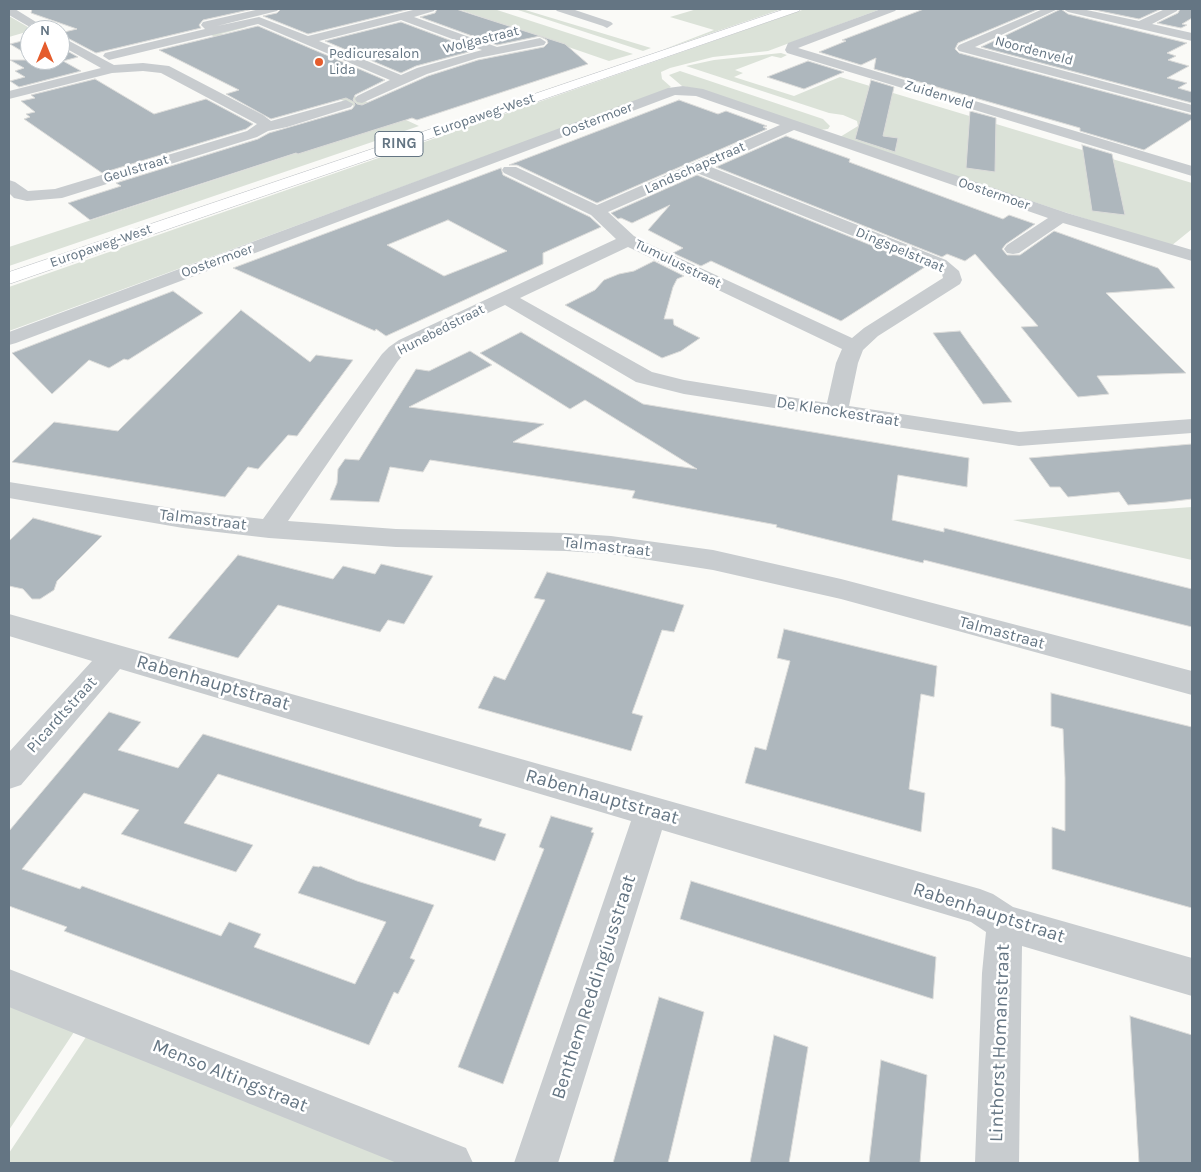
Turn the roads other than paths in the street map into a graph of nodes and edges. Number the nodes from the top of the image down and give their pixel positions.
1 (9, 9) edge
2 (273, 9) edge
3 (430, 9) edge
4 (561, 9) edge
5 (793, 9) edge
6 (891, 9) edge
7 (1052, 9) edge
8 (1068, 9) edge
9 (1173, 9) edge
10 (600, 11) dead end
11 (582, 15) junction
12 (401, 16) junction
13 (255, 18) junction
14 (27, 20) edge
15 (607, 24) dead end
16 (1141, 25) junction
17 (1192, 37) edge
18 (307, 40) junction
19 (540, 42) dead end
20 (70, 46) edge
21 (494, 50) junction
22 (95, 60) junction
23 (112, 69) junction
24 (401, 80) junction
25 (1192, 92) edge
26 (9, 95) edge
27 (362, 99) dead end
28 (346, 104) dead end
29 (1174, 104) junction
30 (1192, 109) edge
31 (792, 125) junction
32 (264, 127) junction
33 (697, 168) junction
34 (510, 170) dead end
35 (1192, 171) edge
36 (9, 185) edge
37 (597, 211) junction
38 (1061, 217) junction
39 (628, 240) junction
40 (1013, 249) dead end
41 (1192, 256) edge
42 (9, 278) edge
43 (505, 297) junction
44 (9, 339) edge
45 (854, 347) junction
46 (837, 411) junction
47 (1192, 426) edge
48 (9, 490) edge
49 (269, 529) junction
50 (9, 625) edge
51 (115, 655) junction
52 (1192, 683) edge
53 (9, 775) edge
54 (651, 811) junction
55 (1005, 923) junction
56 (1192, 977) edge
57 (9, 988) edge
58 (451, 1163) edge
59 (536, 1163) edge
60 (997, 1163) edge

1 - 14 street
2 - 13 street
3 - 12 street
4 - 11 street
5 - 42 main road, Europaweg-West / RING
6 - 35 street, Zuidenveld
7 - 29 street, Noordenveld
8 - 16 street
9 - 16 street
10 - 11 street
11 - 15 street
12 - 18 street
12 - 21 street
13 - 18 street
13 - 22 street
16 - 17 street
18 - 24 street
19 - 21 street, Wolgastraat
20 - 22 street
21 - 24 street, Wolgastraat
22 - 23 street
23 - 26 street
23 - 32 street
24 - 27 street, Wolgastraat
25 - 29 street
28 - 32 street, Geulstraat
29 - 30 street, Noordenveld
31 - 33 street, Landschapstraat
31 - 38 street, Oostermoer
31 - 44 street, Oostermoer
32 - 36 street, Geulstraat
33 - 37 street, Landschapstraat
33 - 45 street, Dingspelstraat
34 - 37 street, Tumulusstraat
37 - 39 street, Tumulusstraat
38 - 40 street
38 - 41 street, Oostermoer
39 - 43 street, Hunebedstraat
39 - 45 street, Tumulusstraat
43 - 46 street, De Klenckestraat
43 - 49 street, Hunebedstraat
45 - 46 street, Dingspelstraat
46 - 47 street, De Klenckestraat
48 - 49 street, Talmastraat
49 - 52 street, Talmastraat
50 - 51 street, Rabenhauptstraat
51 - 53 street, Picardtstraat
51 - 54 street, Rabenhauptstraat
54 - 55 street, Rabenhauptstraat
54 - 59 street, Benthem Reddingiusstraat
55 - 56 street, Rabenhauptstraat
55 - 60 street, Linthorst Homanstraat
57 - 58 street, Menso Altingstraat

